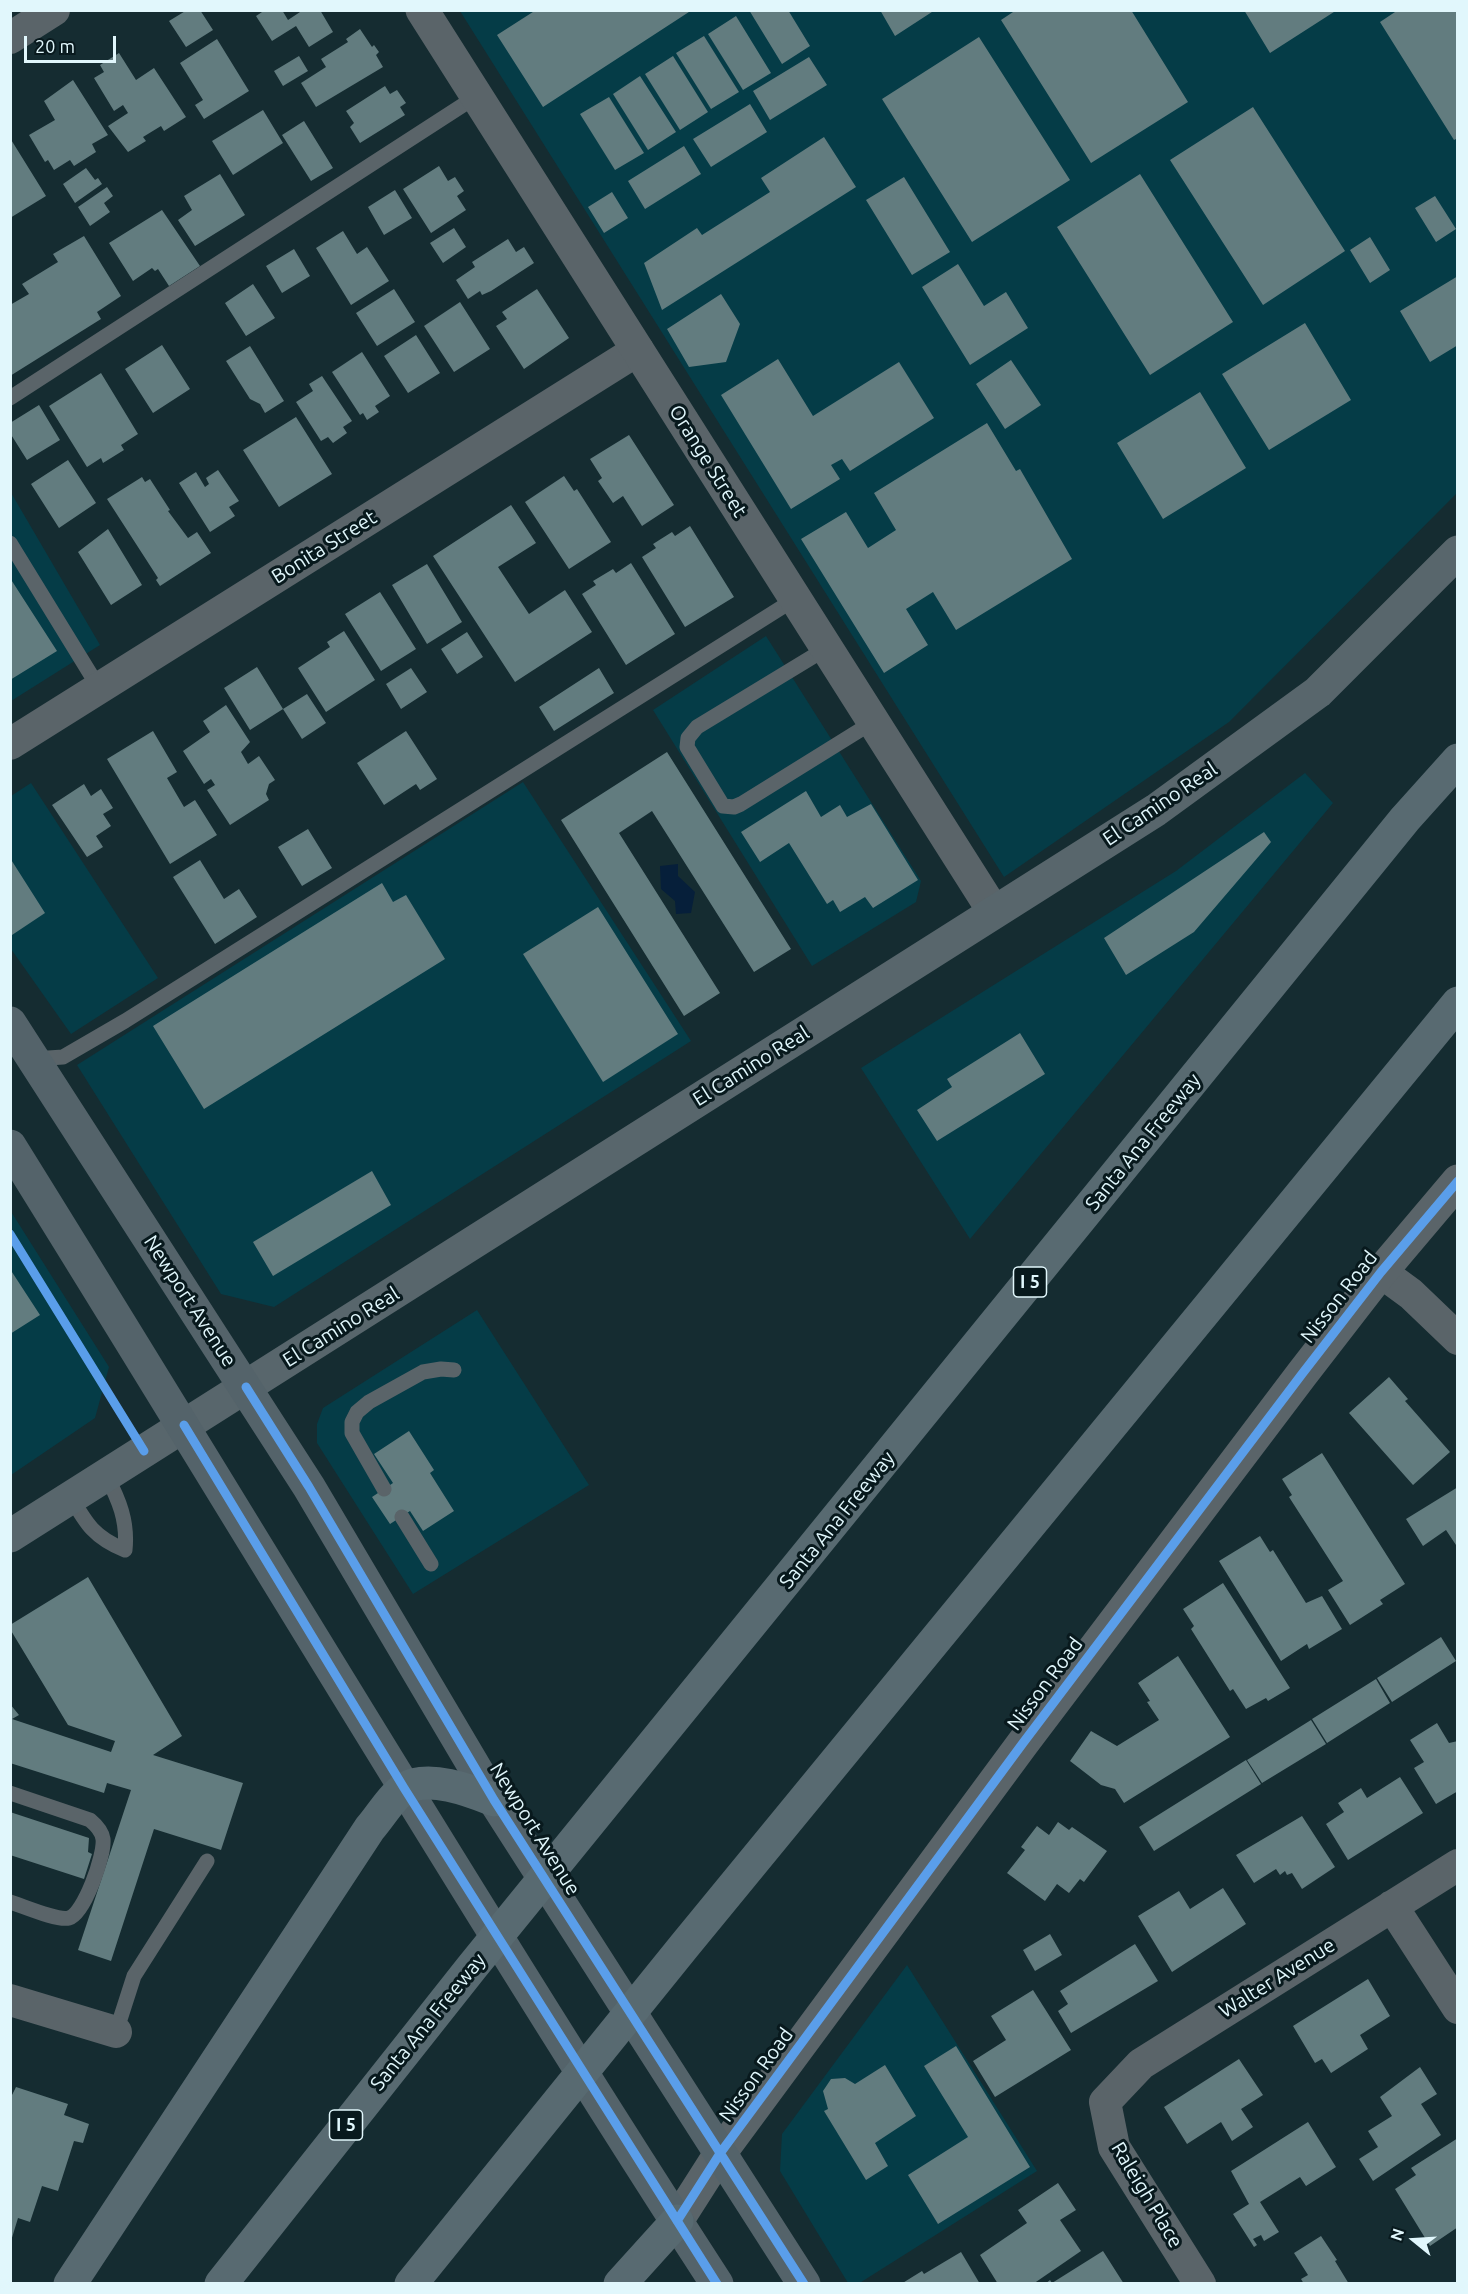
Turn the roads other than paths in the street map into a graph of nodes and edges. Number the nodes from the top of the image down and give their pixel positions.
1 (54, 10) edge
2 (422, 10) edge
3 (10, 38) edge
4 (477, 96) junction
5 (638, 350) junction
6 (10, 398) edge
7 (10, 543) edge
8 (1458, 552) edge
9 (795, 598) junction
10 (827, 648) junction
11 (99, 688) junction
12 (873, 722) junction
13 (10, 744) edge
14 (1458, 760) edge
15 (994, 912) junction
16 (1458, 1004) edge
17 (10, 1023) edge
18 (22, 1066) edge
19 (10, 1146) edge
20 (1458, 1181) edge
21 (1381, 1272) junction
22 (1458, 1339) edge
23 (454, 1370) dead end
24 (246, 1387) junction
25 (184, 1425) junction
26 (106, 1475) junction
27 (384, 1489) dead end
28 (71, 1497) junction
29 (402, 1517) dead end
30 (10, 1536) edge
31 (431, 1564) dead end
32 (404, 1788) junction
33 (10, 1792) edge
34 (494, 1800) junction
35 (207, 1861) dead end
36 (1458, 1865) edge
37 (10, 1902) edge
38 (1392, 1906) junction
39 (10, 2000) edge
40 (1458, 2008) edge
41 (116, 2032) joint
42 (1105, 2102) joint
43 (721, 2152) junction
44 (677, 2221) junction
45 (70, 2283) edge
46 (220, 2283) edge
47 (411, 2283) edge
48 (620, 2283) edge
49 (717, 2283) edge
50 (804, 2283) edge
51 (1200, 2283) edge

1 - 3 street
2 - 4 street, Orange Street
4 - 5 street, Orange Street
4 - 6 lane
5 - 9 street, Orange Street
5 - 11 street, Bonita Street
7 - 11 lane
8 - 15 main road, El Camino Real
9 - 10 street, Orange Street
9 - 18 lane
10 - 12 street, Orange Street
10 - 12 lane
11 - 13 street, Bonita Street
12 - 15 street, Orange Street
14 - 46 highway, Santa Ana Freeway / I 5
15 - 24 main road, El Camino Real
16 - 47 highway
17 - 18 main road, Newport Avenue
18 - 24 main road, Newport Avenue
19 - 25 main road
20 - 21 street, Nisson Road
21 - 22 street
21 - 43 street, Nisson Road
23 - 27 lane
24 - 25 main road, El Camino Real
24 - 34 main road, Newport Avenue
25 - 26 main road, El Camino Real
25 - 32 main road
26 - 28 main road, El Camino Real
26 - 28 lane
28 - 30 main road, El Camino Real
29 - 31 lane
32 - 34 highway
32 - 44 main road
32 - 45 highway
33 - 37 lane
34 - 43 main road, Newport Avenue
35 - 41 lane
36 - 38 street, Walter Avenue
38 - 40 street
38 - 42 street, Walter Avenue
39 - 41 street
42 - 51 street, Raleigh Place
43 - 44 street, Nisson Road
43 - 50 main road, Newport Avenue
44 - 48 highway
44 - 49 main road

